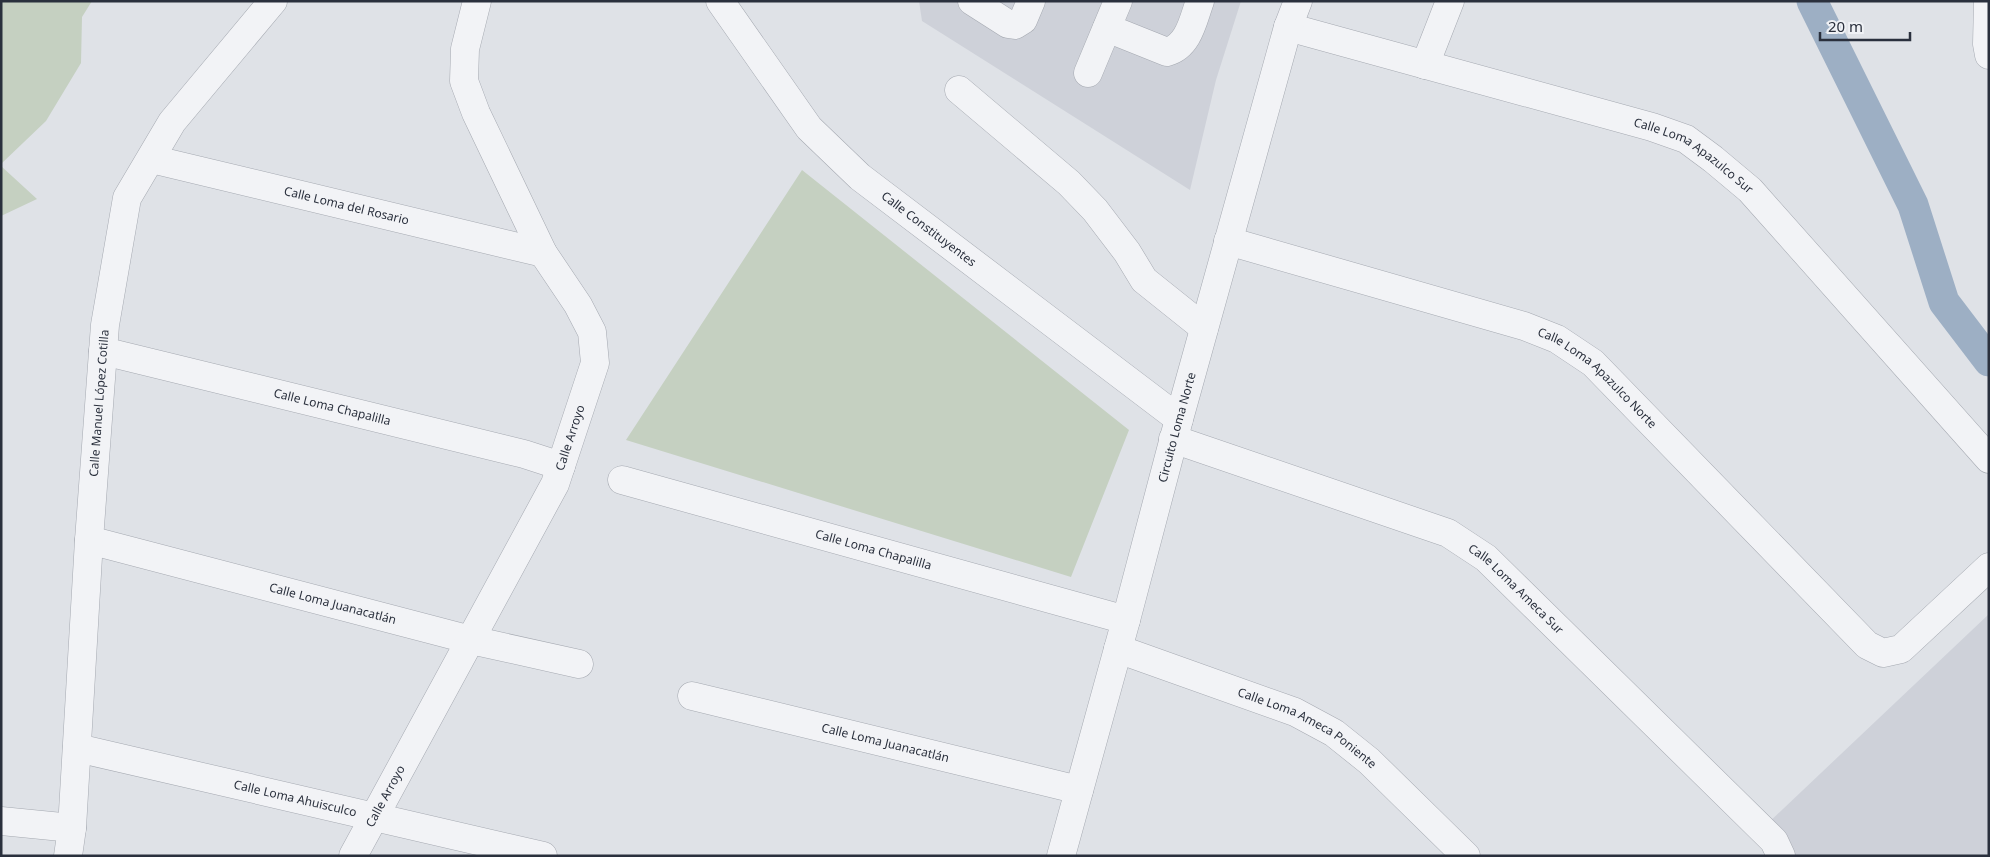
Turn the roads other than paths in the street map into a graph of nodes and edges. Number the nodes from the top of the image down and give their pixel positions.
1 (273, 1) edge
2 (477, 1) edge
3 (720, 1) edge
4 (972, 1) edge
5 (1031, 1) edge
6 (1118, 1) edge
7 (1200, 1) edge
8 (1298, 1) edge
9 (1450, 1) edge
10 (1988, 1) edge
11 (1288, 27) junction
12 (1107, 28) junction
13 (1989, 55) edge
14 (1425, 65) junction
15 (1088, 73) dead end
16 (959, 90) dead end
17 (151, 159) junction
18 (1228, 241) junction
19 (543, 253) junction
20 (1204, 328) junction
21 (103, 351) junction
22 (1176, 429) junction
23 (1989, 459) edge
24 (561, 466) junction
25 (622, 480) dead end
26 (89, 540) junction
27 (1989, 567) edge
28 (1126, 620) junction
29 (471, 640) junction
30 (1118, 649) junction
31 (579, 664) dead end
32 (692, 696) dead end
33 (77, 748) junction
34 (1079, 790) junction
35 (374, 816) junction
36 (1, 822) edge
37 (72, 828) junction
38 (68, 856) edge
39 (353, 856) edge
40 (543, 856) edge
41 (1061, 856) edge
42 (1466, 856) edge
43 (1781, 856) edge

1 - 17 street, Calle Manuel López Cotilla
2 - 19 street, Calle Arroyo
3 - 22 street, Calle Constituyentes
4 - 5 street
6 - 12 street
7 - 12 street
8 - 11 street, Circuito Loma Norte
9 - 14 street
10 - 13 street
11 - 14 street, Calle Loma Apazulco Sur
11 - 18 street, Circuito Loma Norte
12 - 15 street
14 - 23 street, Calle Loma Apazulco Sur
16 - 20 street
17 - 19 street, Calle Loma del Rosario
17 - 21 street, Calle Manuel López Cotilla
18 - 20 street, Circuito Loma Norte
18 - 27 street, Calle Loma Apazulco Norte
19 - 24 street, Calle Arroyo
20 - 22 street, Circuito Loma Norte
21 - 24 street, Calle Loma Chapalilla
21 - 26 street, Calle Manuel López Cotilla
22 - 28 street, Circuito Loma Norte
22 - 43 street, Calle Loma Ameca Sur
24 - 29 street, Calle Arroyo
25 - 28 street, Calle Loma Chapalilla
26 - 29 street, Calle Loma Juanacatlán
26 - 33 street, Calle Manuel López Cotilla
28 - 30 street, Circuito Loma Norte
29 - 31 street, Calle Loma Juanacatlán
29 - 35 street, Calle Arroyo
30 - 34 street, Circuito Loma Norte
30 - 42 street, Calle Loma Ameca Poniente
32 - 34 street, Calle Loma Juanacatlán
33 - 35 street, Calle Loma Ahuisculco
33 - 37 street, Calle Manuel López Cotilla
34 - 41 street, Circuito Loma Norte
35 - 39 street, Calle Arroyo
35 - 40 street, Calle Loma Ahuisculco
36 - 37 street
37 - 38 street, Calle Manuel López Cotilla

